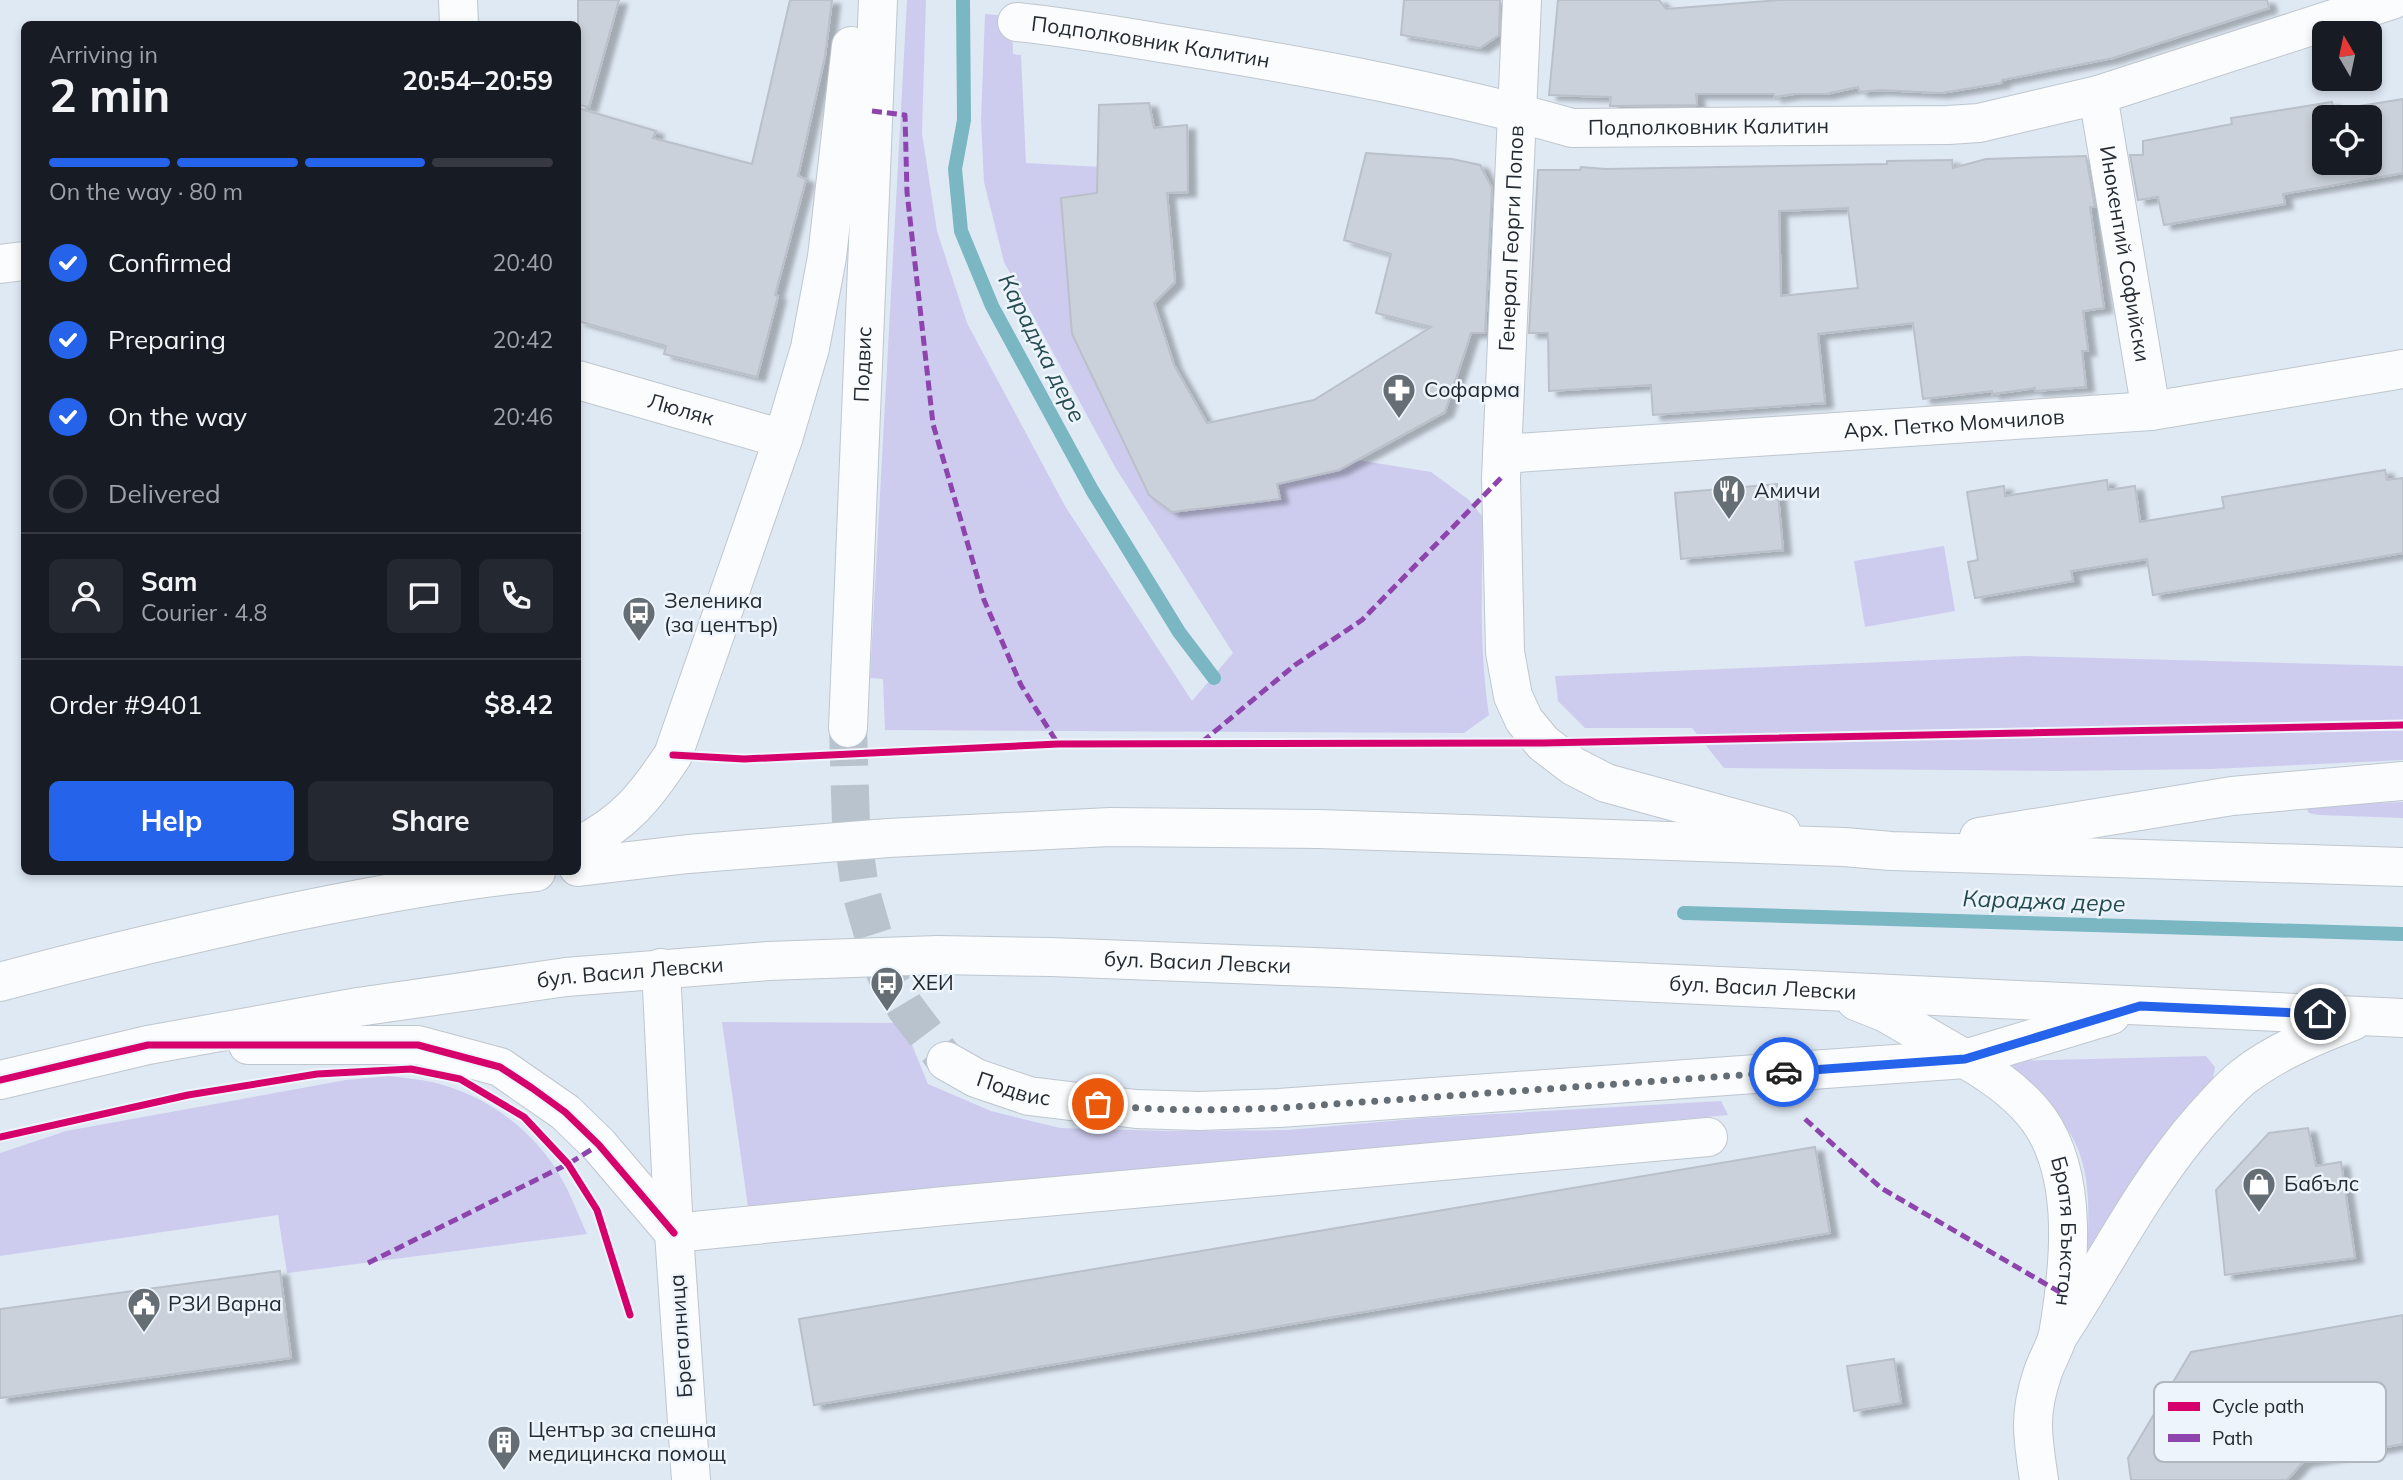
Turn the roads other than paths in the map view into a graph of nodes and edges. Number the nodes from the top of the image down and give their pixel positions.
1 (458, 0) edge
2 (857, 0) edge
3 (878, 0) edge
4 (1522, 0) edge
5 (2392, 0) edge
6 (2343, 7) edge
7 (459, 21) edge
8 (1017, 22) dead end
9 (2098, 95) junction
10 (1516, 112) junction
11 (21, 261) edge
12 (0, 264) edge
13 (2403, 369) edge
14 (581, 381) edge
15 (2151, 411) junction
16 (783, 439) junction
17 (1501, 466) junction
18 (848, 728) tunnel mouth
19 (2403, 781) edge
20 (581, 844) edge
21 (1844, 848) junction
22 (1891, 851) junction
23 (581, 867) edge
24 (2403, 867) edge
25 (503, 875) edge
26 (661, 968) junction
27 (0, 982) edge
28 (1835, 993) junction
29 (2140, 1006) junction
30 (2385, 1017) edge
31 (148, 1045) junction
32 (1965, 1059) junction
33 (946, 1061) tunnel mouth
34 (0, 1080) edge
35 (1708, 1137) dead end
36 (674, 1233) junction
37 (2057, 1338) junction
38 (691, 1480) edge
39 (2039, 1480) edge

1 - 7 main road
2 - 16 main road
3 - 18 main road, Подвис
4 - 10 main road, Генерал Георги Попов
5 - 6 main road, Подполковник Калитин
6 - 9 main road, Подполковник Калитин
8 - 10 main road, Подполковник Калитин
9 - 10 main road, Подполковник Калитин
9 - 15 main road, Инокентий Софийски
10 - 17 main road, Генерал Георги Попов
11 - 12 main road
13 - 15 main road, Арх. Петко Момчилов
14 - 16 main road, Люляк
15 - 17 main road, Арх. Петко Момчилов
16 - 20 main road
17 - 21 main road, Генерал Георги Попов
19 - 22 main road
21 - 22 main road
21 - 23 main road
22 - 24 main road
25 - 27 main road
26 - 28 main road, бул. Васил Левски
26 - 31 main road, бул. Васил Левски
26 - 36 main road, Брегалница
28 - 29 main road, бул. Васил Левски
28 - 32 main road, Братя Бъкстон
29 - 30 main road, бул. Васил Левски
29 - 32 main road, Подвис
30 - 37 main road
31 - 34 main road, бул. Васил Левски
31 - 36 main road
32 - 33 main road, Подвис
32 - 37 main road, Братя Бъкстон
35 - 36 main road
36 - 38 main road, Брегалница
37 - 39 main road, Братя Бъкстон

